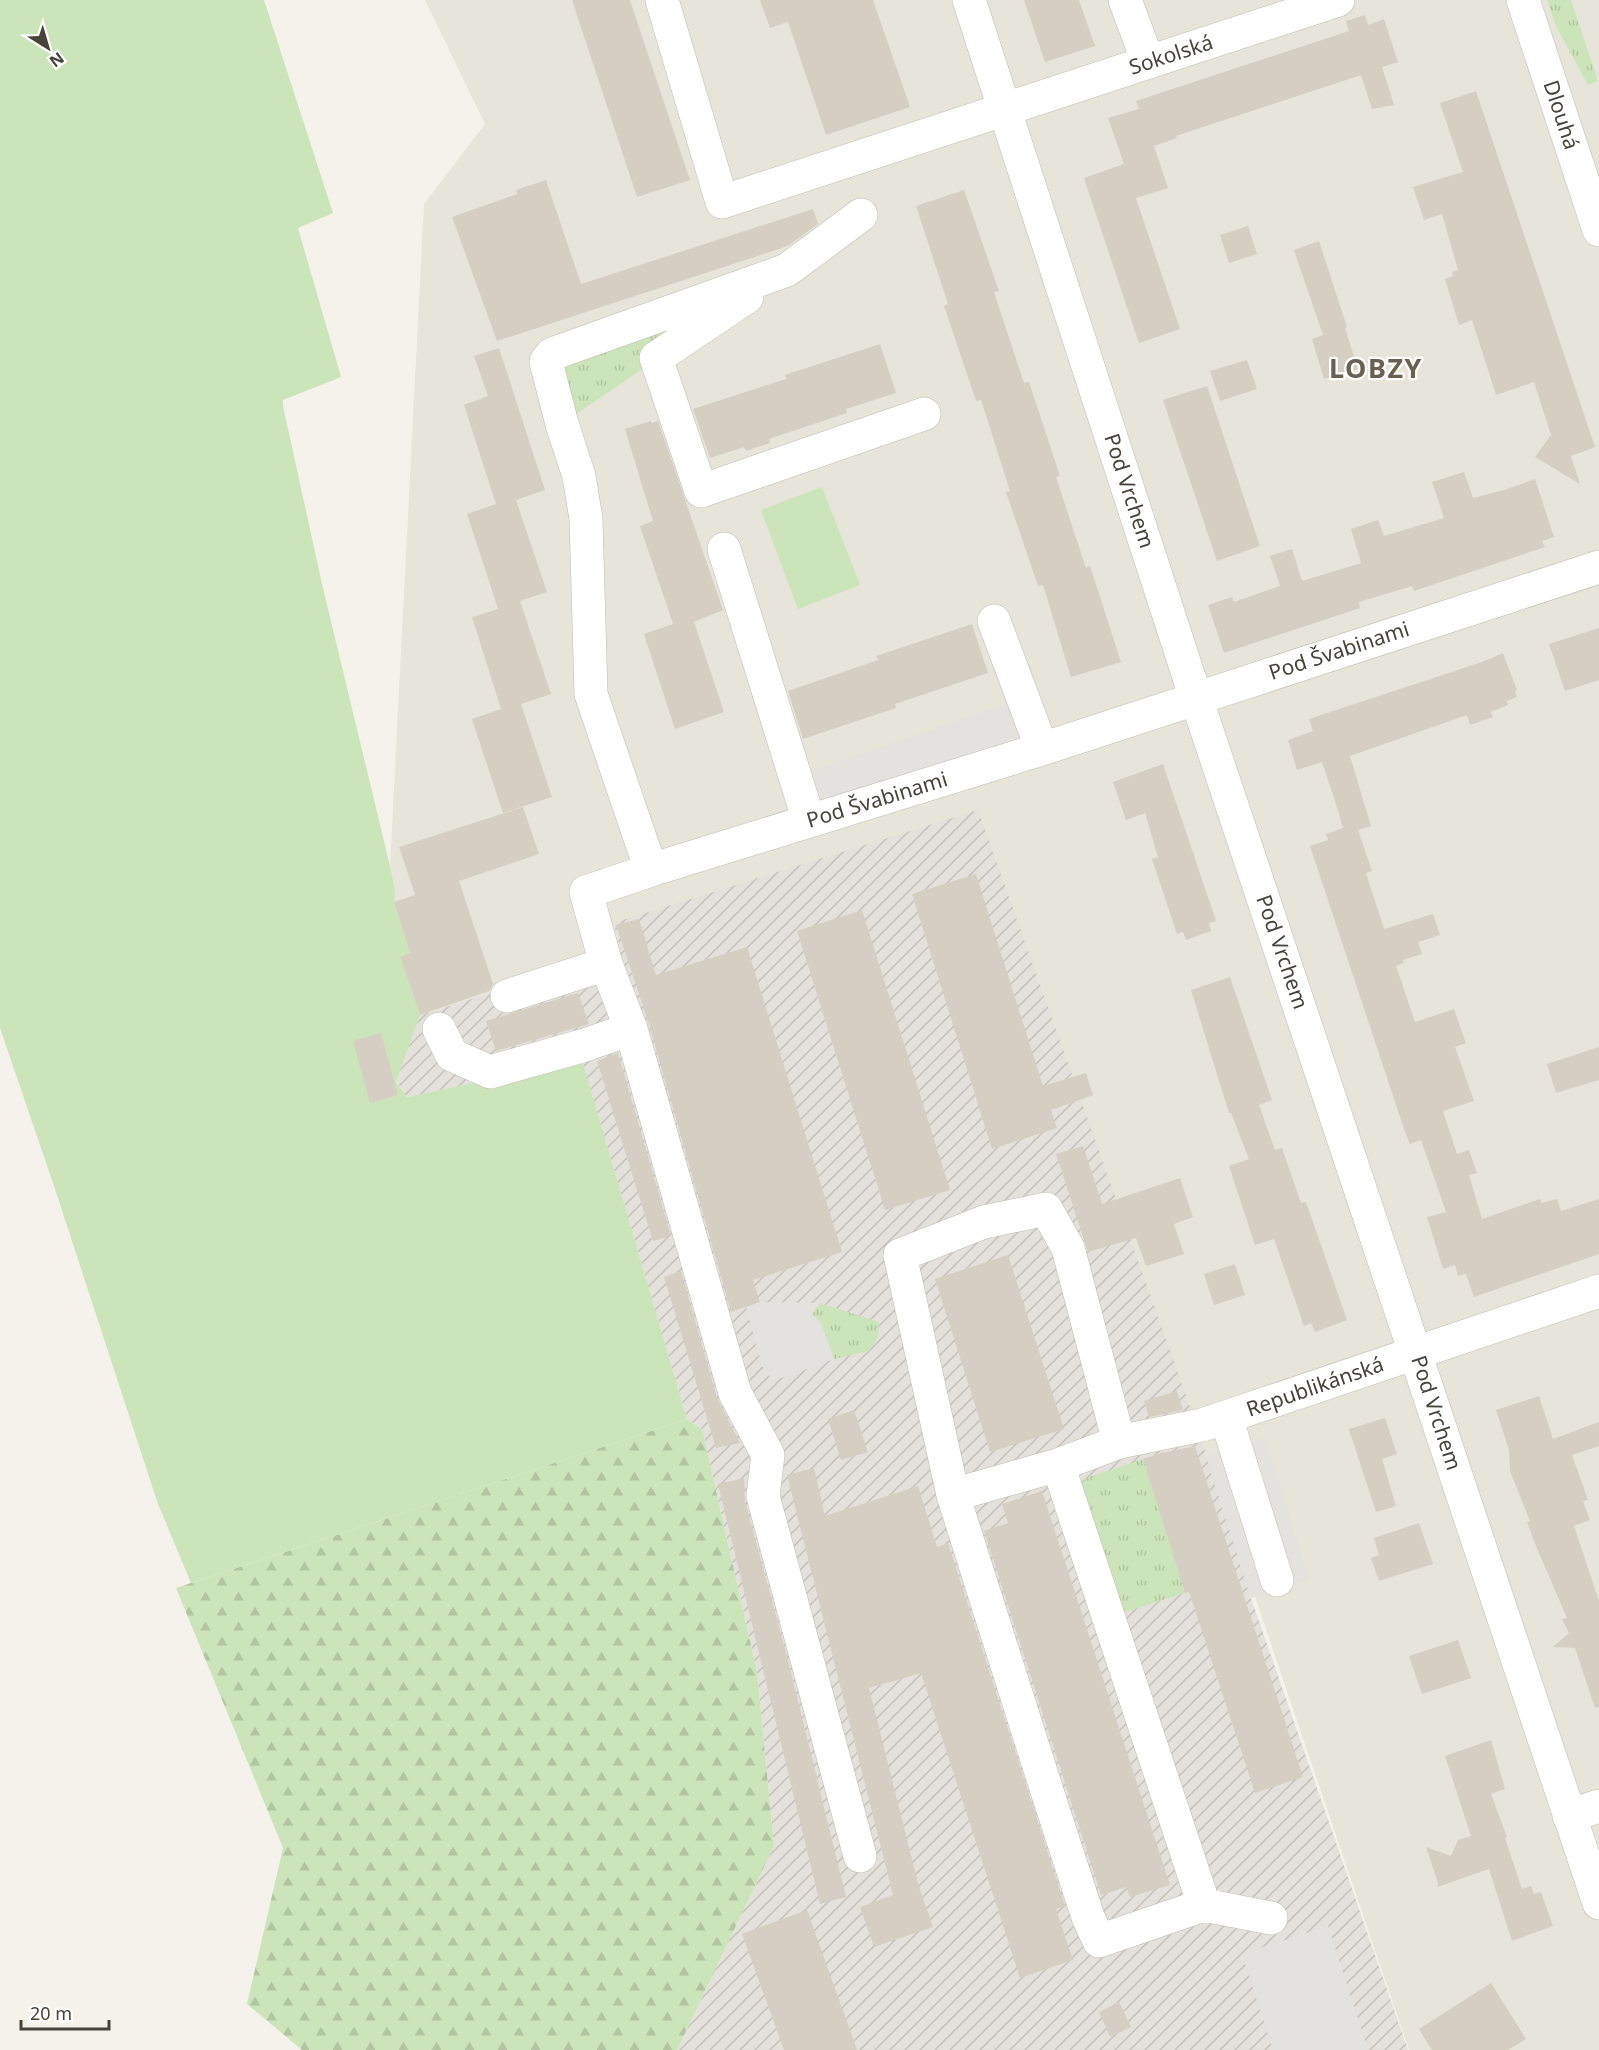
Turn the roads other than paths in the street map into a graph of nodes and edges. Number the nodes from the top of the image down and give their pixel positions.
1 (662, 0) edge
2 (969, 0) edge
3 (1125, 0) edge
4 (1338, 0) edge
5 (1523, 0) edge
6 (1260, 12) edge
7 (1148, 62) junction
8 (1004, 110) junction
9 (861, 214) dead end
10 (1599, 230) edge
11 (787, 270) junction
12 (924, 414) dead end
13 (724, 549) dead end
14 (1599, 567) edge
15 (994, 621) dead end
16 (1197, 698) junction
17 (1042, 749) junction
18 (809, 821) junction
19 (651, 870) junction
20 (606, 964) junction
21 (507, 996) dead end
22 (439, 1029) dead end
23 (630, 1029) junction
24 (1599, 1291) edge
25 (1416, 1353) junction
26 (1214, 1421) junction
27 (1119, 1442) junction
28 (1058, 1465) junction
29 (953, 1495) junction
30 (1277, 1580) dead end
31 (1584, 1811) edge
32 (860, 1856) dead end
33 (1599, 1903) edge
34 (1204, 1905) junction
35 (1271, 1918) dead end

1 - 8 street, Sokolská
2 - 8 street, Pod Vrchem
3 - 7 street
4 - 6 street, Sokolská
5 - 10 street, Dlouhá
6 - 7 street, Sokolská
7 - 8 street, Sokolská
8 - 16 street, Pod Vrchem
9 - 11 street
11 - 12 street
11 - 19 street
13 - 18 street
14 - 16 street, Pod Švabinami
15 - 17 street
16 - 17 street, Pod Švabinami
16 - 25 street, Pod Vrchem
17 - 18 street, Pod Švabinami
18 - 19 street, Pod Švabinami
19 - 20 street, Pod Švabinami
20 - 21 street
20 - 23 street
22 - 23 street
23 - 32 street
24 - 25 street, Republikánská
25 - 26 street, Republikánská
25 - 31 street, Pod Vrchem
26 - 27 street, Republikánská
26 - 30 street
27 - 28 street, Republikánská
27 - 29 street
28 - 29 street, Republikánská
28 - 34 street
29 - 34 street
31 - 33 street, Pod Vrchem
34 - 35 street

